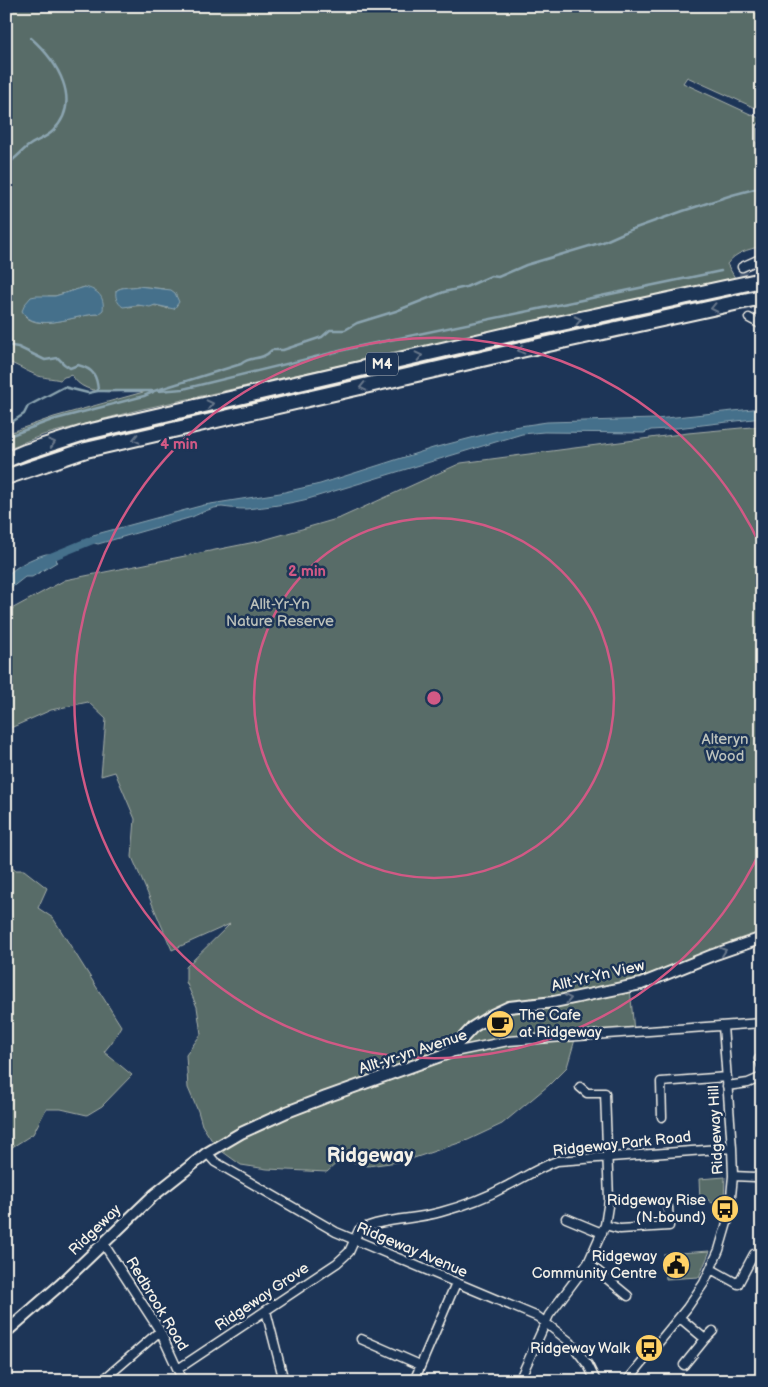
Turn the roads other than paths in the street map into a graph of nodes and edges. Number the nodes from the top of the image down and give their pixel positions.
1 (762, 127) edge
2 (762, 153) edge
3 (762, 258) edge
4 (742, 267) dead end
5 (762, 280) edge
6 (762, 298) edge
7 (749, 318) dead end
8 (762, 325) edge
9 (6, 460) edge
10 (6, 477) edge
11 (762, 938) edge
12 (762, 1022) edge
13 (723, 1026) junction
14 (450, 1053) junction
15 (762, 1077) edge
16 (727, 1082) junction
17 (580, 1087) dead end
18 (662, 1118) dead end
19 (732, 1148) junction
20 (207, 1153) junction
21 (608, 1156) junction
22 (762, 1175) edge
23 (733, 1176) junction
24 (668, 1207) dead end
25 (566, 1218) dead end
26 (606, 1225) junction
27 (602, 1233) junction
28 (354, 1240) junction
29 (104, 1242) junction
30 (754, 1254) dead end
31 (588, 1263) junction
32 (711, 1270) junction
33 (456, 1283) junction
34 (628, 1296) dead end
35 (266, 1311) junction
36 (680, 1318) junction
37 (546, 1322) junction
38 (160, 1331) junction
39 (713, 1331) dead end
40 (6, 1332) edge
41 (361, 1338) dead end
42 (705, 1340) junction
43 (420, 1365) junction
44 (684, 1365) dead end
45 (178, 1369) junction
46 (102, 1381) edge
47 (183, 1381) edge
48 (284, 1381) edge
49 (414, 1381) edge
50 (519, 1381) edge
51 (596, 1381) edge
52 (627, 1381) edge

1 - 2 street
3 - 4 street
9 -> 5 highway, M4
6 -> 10 highway, M4
7 - 8 street
14 -> 11 street, Allt-Yr-Yn View
12 - 13 street, Allt-yr-yn Avenue
13 - 14 street, Allt-yr-yn Avenue
13 - 16 street, Ridgeway Hill
14 - 20 street, Allt-yr-yn Avenue
15 - 16 street
16 - 18 street
16 - 19 street, Ridgeway Hill
17 - 21 street
19 - 21 street, Ridgeway Park Road
19 - 23 street, Ridgeway Hill
20 - 28 street, Ridgeway Avenue
20 - 29 street, Ridgeway
21 - 26 street
21 - 28 street, Ridgeway Park Road
22 - 23 street
23 - 32 street, Ridgeway Hill
24 - 26 street
25 - 27 street
26 - 27 street
27 - 31 street
28 - 33 street, Ridgeway Avenue
28 - 35 street, Ridgeway Grove
29 - 38 street, Redbrook Road
29 - 40 street, Ridgeway
30 - 32 street
31 - 34 street
31 - 37 street
32 - 36 street, Ridgeway Hill
33 - 37 street, Ridgeway Avenue
33 - 43 street
35 - 45 street, Ridgeway Grove
35 - 48 street
36 - 42 street
36 - 52 street, Ridgeway Hill
37 - 50 street
37 - 51 street, Ridgeway Avenue
38 - 45 street, Redbrook Road
38 - 46 street
39 - 42 street
41 - 43 street
42 - 44 street
43 - 49 street
45 - 47 street, Redbrook Road

